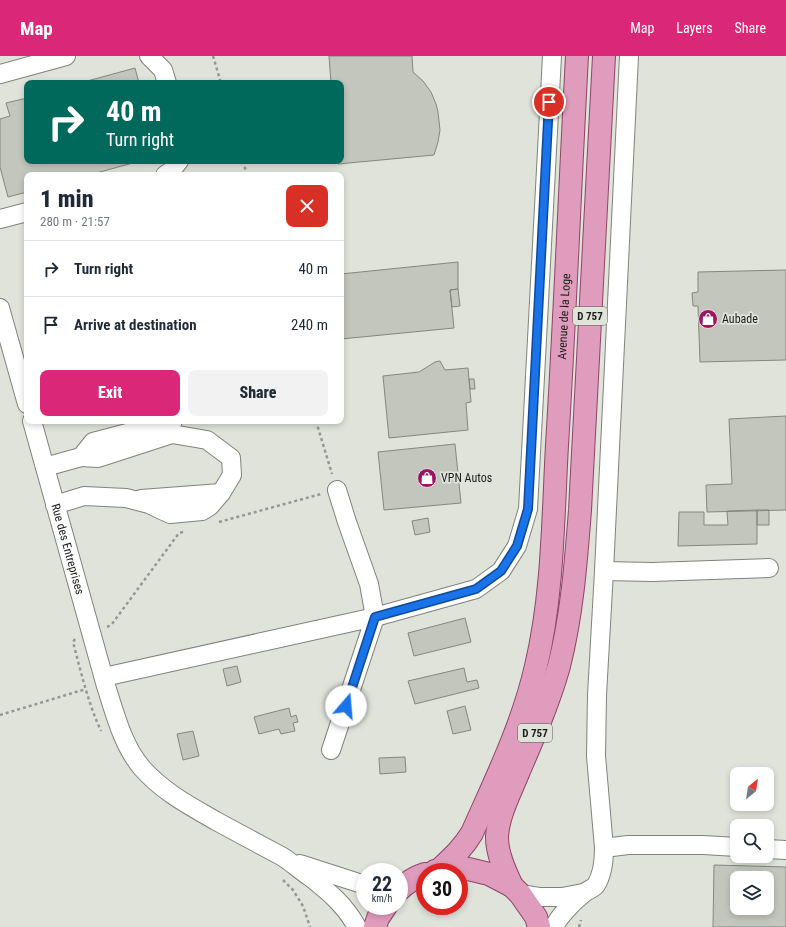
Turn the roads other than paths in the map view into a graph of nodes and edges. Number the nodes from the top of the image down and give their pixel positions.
1 (66, 56) edge
2 (148, 56) edge
3 (552, 56) edge
4 (577, 56) edge
5 (604, 56) edge
6 (629, 56) edge
7 (0, 74) edge
8 (166, 80) edge
9 (176, 164) edge
10 (169, 172) edge
11 (24, 213) edge
12 (0, 219) edge
13 (0, 308) edge
14 (24, 393) edge
15 (35, 424) edge
16 (162, 424) edge
17 (81, 457) junction
18 (45, 467) junction
19 (337, 490) road end
20 (55, 505) junction
21 (769, 568) dead end
22 (604, 571) junction
23 (375, 617) junction
24 (105, 682) junction
25 (332, 750) dead end
26 (730, 847) edge
27 (604, 848) junction
28 (774, 849) edge
29 (786, 850) edge
30 (284, 858) junction
31 (444, 863) edge
32 (468, 869) edge
33 (356, 882) edge
34 (516, 890) junction
35 (583, 893) junction
36 (380, 915) edge
37 (357, 927) edge
38 (375, 927) edge
39 (539, 927) edge
40 (554, 927) edge

1 - 7 street
2 - 8 street
3 - 23 street
4 - 31 main road, Avenue de la Loge / D 757
5 - 34 main road, D 757
6 - 22 street
9 - 10 street
11 - 12 street
13 - 14 street
15 - 18 street, Rue des Entreprises
16 - 17 street
17 - 18 street
17 - 20 street
18 - 20 street, Rue des Entreprises
19 - 23 street
20 - 24 street, Rue des Entreprises
21 - 22 street
22 - 27 street
23 - 24 street
23 - 25 street
24 - 30 street, Rue des Entreprises
26 - 27 street
27 - 35 street
28 - 29 street
30 - 33 street
30 - 37 street
32 - 34 main road
34 - 35 street
34 - 39 main road
35 - 40 street
36 - 38 main road

